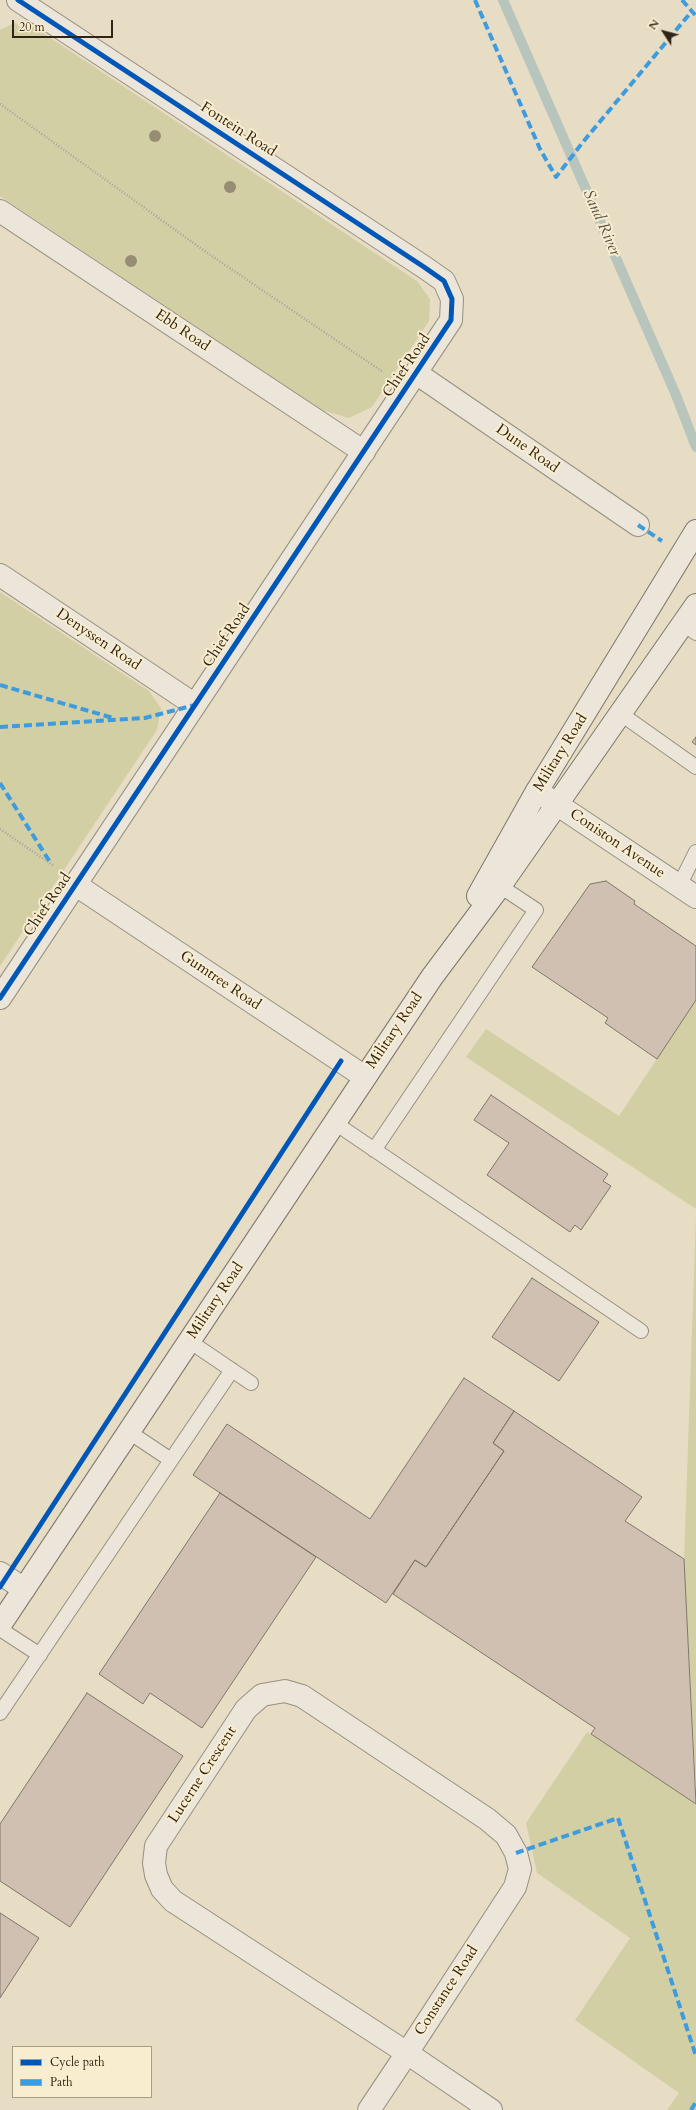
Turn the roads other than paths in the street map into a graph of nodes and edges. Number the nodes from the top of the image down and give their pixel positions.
1 (18, 0) edge
2 (0, 211) edge
3 (444, 281) joint
4 (416, 373) junction
5 (364, 452) junction
6 (638, 525) dead end
7 (696, 531) edge
8 (0, 575) edge
9 (696, 605) edge
10 (689, 628) edge
11 (195, 705) junction
12 (621, 714) junction
13 (696, 767) edge
14 (537, 791) junction
15 (557, 805) junction
16 (696, 852) edge
17 (76, 885) junction
18 (500, 886) junction
19 (688, 891) edge
20 (432, 977) junction
21 (0, 998) edge
22 (365, 1077) junction
23 (335, 1123) junction
24 (374, 1150) junction
25 (641, 1331) dead end
26 (189, 1341) junction
27 (232, 1370) junction
28 (251, 1384) dead end
29 (129, 1432) junction
30 (171, 1460) junction
31 (0, 1573) edge
32 (24, 1589) junction
33 (0, 1626) edge
34 (0, 1629) edge
35 (40, 1655) junction
36 (0, 1713) edge
37 (520, 1869) joint
38 (407, 2053) junction
39 (369, 2110) edge
40 (491, 2110) edge

1 - 3 street, Fontein Road
2 - 5 street, Ebb Road
3 - 4 street, Chief Road
4 - 5 street, Chief Road
4 - 6 street, Dune Road
5 - 11 street, Chief Road
7 - 14 street, Military Road
8 - 11 street, Denyssen Road
9 - 10 street, Military Road
10 - 12 street, Military Road
11 - 17 street, Chief Road
12 - 13 lane
12 - 15 street, Military Road
14 - 15 street, Coniston Avenue
14 - 20 street, Military Road
15 - 18 street, Military Road
15 - 19 street, Coniston Avenue
16 - 19 lane
17 - 21 street, Chief Road
17 - 22 street, Gumtree Road
18 - 20 street, Military Road
18 - 24 lane
20 - 22 street, Military Road
22 - 23 street, Military Road
23 - 24 lane
23 - 26 street, Military Road
24 - 25 lane
26 - 27 lane
26 - 29 street, Military Road
27 - 28 lane
27 - 30 lane
29 - 30 lane
29 - 32 street, Military Road
30 - 35 lane
31 - 32 street
32 - 33 street, Military Road
34 - 35 lane
35 - 36 lane
37 - 38 street, Constance Road
37 - 38 street, Lucerne Crescent
38 - 39 street, Constance Road
38 - 40 street, Lucerne Crescent

